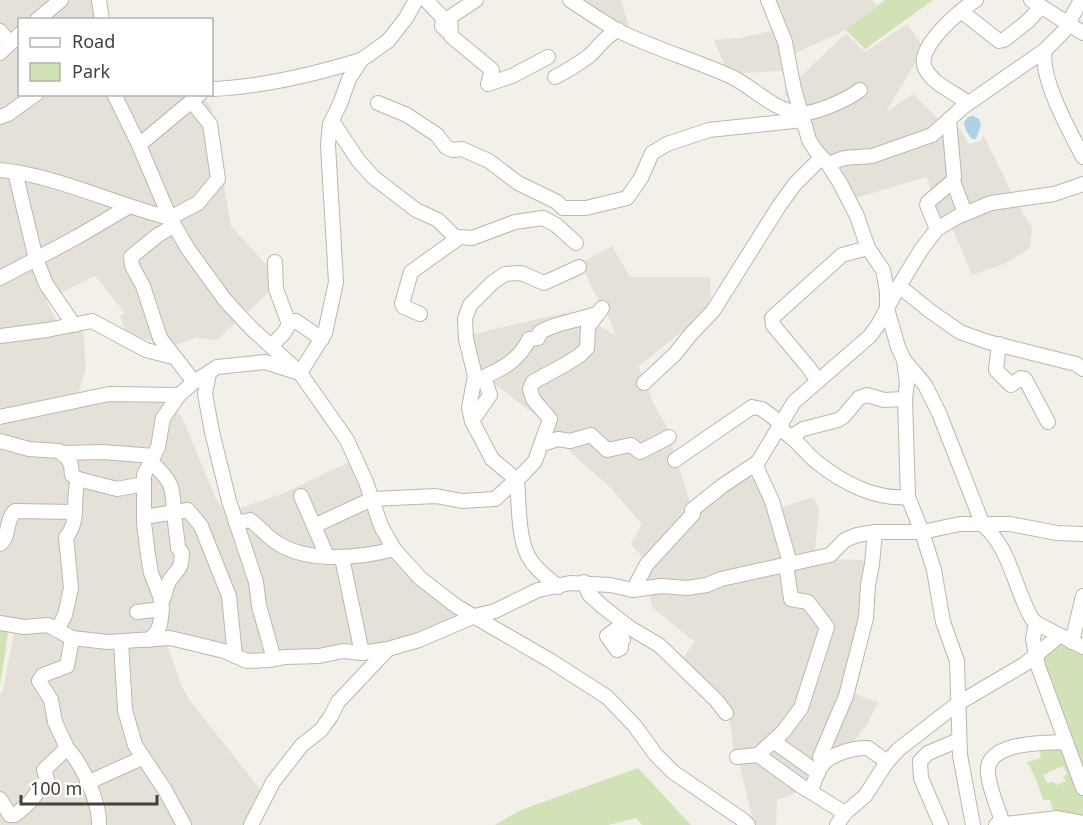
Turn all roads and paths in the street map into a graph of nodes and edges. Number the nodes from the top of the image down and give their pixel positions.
1 (61, 0) edge
2 (99, 0) edge
3 (416, 0) edge
4 (426, 0) edge
5 (476, 0) edge
6 (570, 0) edge
7 (768, 0) edge
8 (976, 0) edge
9 (1081, 0) edge
10 (1036, 3) edge
11 (962, 11) junction
12 (39, 18) edge
13 (102, 18) edge
14 (1069, 22) junction
15 (618, 30) junction
16 (0, 31) edge
17 (1083, 33) edge
18 (451, 35) junction
19 (10, 46) edge
20 (1045, 50) junction
21 (548, 57) dead end
22 (361, 60) junction
23 (555, 77) dead end
24 (213, 89) edge
25 (860, 90) dead end
26 (33, 96) edge
27 (115, 96) edge
28 (196, 98) edge
29 (378, 103) dead end
30 (968, 103) junction
31 (0, 117) edge
32 (802, 117) junction
33 (949, 120) junction
34 (332, 122) junction
35 (139, 145) junction
36 (1083, 157) edge
37 (825, 161) junction
38 (0, 170) edge
39 (15, 172) junction
40 (952, 181) junction
41 (1083, 184) edge
42 (128, 207) junction
43 (964, 213) junction
44 (172, 222) junction
45 (937, 229) junction
46 (457, 239) junction
47 (576, 243) dead end
48 (868, 248) junction
49 (36, 259) junction
50 (275, 262) dead end
51 (579, 267) dead end
52 (0, 278) edge
53 (899, 286) junction
54 (887, 309) junction
55 (420, 314) dead end
56 (290, 324) junction
57 (74, 325) junction
58 (0, 338) edge
59 (322, 339) junction
60 (999, 344) junction
61 (271, 346) junction
62 (0, 348) edge
63 (173, 357) junction
64 (904, 360) junction
65 (1083, 369) edge
66 (209, 373) junction
67 (300, 373) junction
68 (817, 380) junction
69 (194, 382) junction
70 (644, 383) dead end
71 (178, 395) junction
72 (905, 399) junction
73 (0, 417) edge
74 (472, 421) junction
75 (1048, 422) dead end
76 (781, 426) junction
77 (669, 436) dead end
78 (791, 437) junction
79 (0, 441) edge
80 (542, 444) junction
81 (63, 453) junction
82 (153, 459) junction
83 (675, 460) dead end
84 (755, 464) junction
85 (78, 479) junction
86 (517, 480) junction
87 (144, 484) junction
88 (301, 496) dead end
89 (908, 497) junction
90 (372, 500) junction
91 (75, 512) junction
92 (174, 513) junction
93 (144, 517) junction
94 (236, 523) junction
95 (983, 525) junction
96 (314, 526) junction
97 (875, 532) junction
98 (922, 532) junction
99 (1083, 534) edge
100 (0, 544) edge
101 (394, 549) junction
102 (327, 556) junction
103 (342, 558) junction
104 (788, 563) junction
105 (584, 582) junction
106 (558, 587) junction
107 (633, 590) junction
108 (1083, 596) edge
109 (161, 606) junction
110 (137, 612) dead end
111 (475, 616) junction
112 (0, 623) edge
113 (1036, 623) junction
114 (57, 630) junction
115 (72, 638) junction
116 (149, 639) junction
117 (1071, 641) edge
118 (121, 642) junction
119 (388, 649) junction
120 (362, 653) junction
121 (235, 656) junction
122 (1035, 656) junction
123 (274, 659) junction
124 (957, 704) junction
125 (726, 713) dead end
126 (924, 729) junction
127 (959, 740) junction
128 (773, 741) junction
129 (1066, 742) junction
130 (67, 748) junction
131 (936, 750) junction
132 (758, 755) junction
133 (737, 757) dead end
134 (142, 758) junction
135 (887, 762) junction
136 (820, 769) junction
137 (87, 783) junction
138 (1083, 788) edge
139 (811, 791) junction
140 (0, 799) edge
141 (843, 820) edge
142 (1027, 823) edge
143 (1083, 823) edge
144 (999, 824) edge
145 (99, 825) edge
146 (184, 825) edge
147 (251, 825) edge
148 (748, 825) edge
149 (941, 825) edge
150 (973, 825) edge

1 - 12 street
2 - 13 street
3 - 22 street
4 - 18 street
5 - 18 street
6 - 15 street
7 - 32 street
8 - 11 street
9 - 14 street
10 - 11 street
10 - 14 street
11 - 30 street
14 - 17 street
14 - 20 street
15 - 23 street
15 - 32 street
16 - 19 street
18 - 21 street
20 - 30 street
20 - 36 street
22 - 24 street
22 - 34 street
25 - 32 street
26 - 31 street
27 - 35 street
28 - 35 street
28 - 44 street
29 - 32 street
30 - 33 street
32 - 37 street
33 - 37 street
33 - 40 street
34 - 46 street
34 - 59 street
35 - 44 street
37 - 48 street
37 - 70 street
38 - 39 street
39 - 42 street
39 - 49 street
40 - 43 street
40 - 45 street
41 - 43 street
42 - 44 street
42 - 49 street
43 - 45 street
44 - 61 street
44 - 63 street
45 - 53 street
46 - 47 street
46 - 55 street
48 - 54 street
48 - 68 street
49 - 52 street
49 - 57 street
50 - 56 street
51 - 74 street
53 - 54 street
53 - 60 street
54 - 64 street
54 - 68 street
56 - 59 street
56 - 61 street
57 - 58 street
57 - 63 street
58 - 62 street
59 - 67 street
60 - 65 street
60 - 75 street
61 - 67 street
63 - 69 street
64 - 72 street
64 - 95 street
66 - 67 street
66 - 69 street
66 - 94 street
67 - 90 street
68 - 76 street
69 - 71 street
71 - 73 street
71 - 82 street
72 - 78 street
72 - 89 street
74 - 80 street
74 - 86 street
76 - 78 street
76 - 83 street
76 - 84 street
77 - 80 street
78 - 89 street
79 - 81 street
80 - 86 street
81 - 82 street
81 - 85 street
82 - 87 street
82 - 92 street
84 - 104 street
84 - 107 street
85 - 87 street
85 - 91 street
86 - 90 street
86 - 106 street
87 - 93 street
88 - 96 street
89 - 98 street
90 - 96 street
90 - 101 street
91 - 100 street
91 - 114 street
92 - 93 street
92 - 109 street
92 - 121 street
93 - 109 street
94 - 102 street
94 - 123 street
95 - 98 street
95 - 99 street
95 - 113 street
96 - 102 street
97 - 98 street
97 - 104 street
97 - 136 street
98 - 124 street
101 - 103 street
101 - 111 street
102 - 103 street
103 - 120 street
104 - 107 street
104 - 128 street
105 - 106 street
105 - 107 street
105 - 125 street
106 - 111 street
108 - 117 street
109 - 110 street
109 - 116 street
111 - 119 street
111 - 148 street
112 - 114 street
113 - 117 street
113 - 122 street
114 - 115 street
115 - 118 street
115 - 130 street
116 - 118 street
116 - 121 street
117 - 122 street
118 - 134 street
119 - 120 street
119 - 147 street
120 - 123 street
121 - 123 street
122 - 124 street
122 - 129 street
124 - 126 street
124 - 127 street
126 - 131 street
126 - 135 street
127 - 131 street
127 - 150 street
128 - 132 street
128 - 136 street
129 - 138 street
129 - 144 street
130 - 137 street
130 - 140 street
131 - 149 street
132 - 133 street
132 - 139 street
134 - 137 street
134 - 146 street
135 - 136 street
135 - 141 street
136 - 139 street
137 - 145 street
139 - 141 street
142 - 143 street
142 - 144 street

